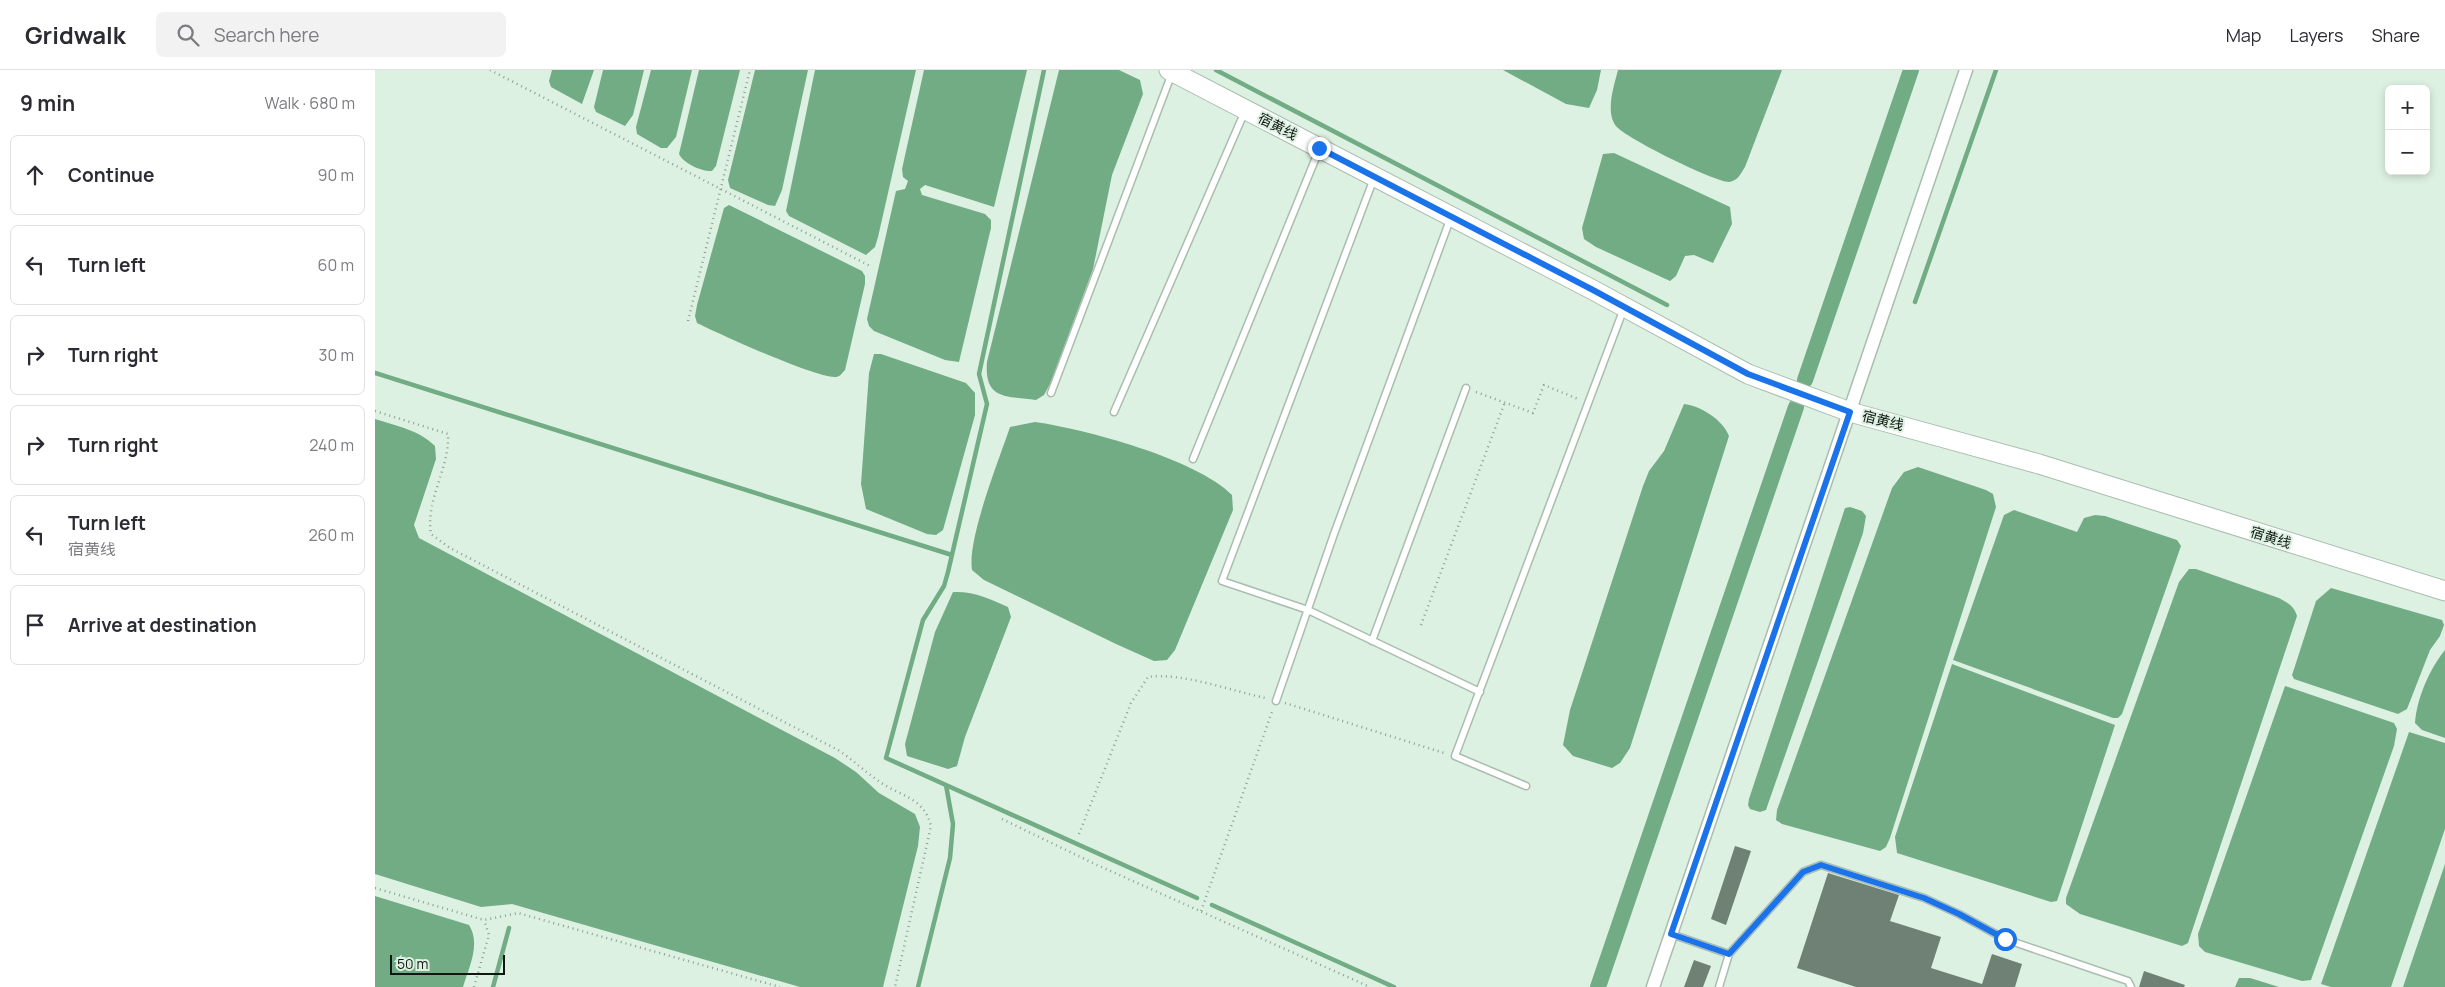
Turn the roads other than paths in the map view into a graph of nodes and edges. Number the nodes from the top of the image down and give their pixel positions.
1 (1966, 70) edge
2 (1171, 71) edge
3 (1245, 109) junction
4 (1319, 148) junction
5 (1375, 177) junction
6 (1451, 216) junction
7 (1625, 307) junction
8 (1466, 388) road end
9 (1051, 392) dead end
10 (1115, 412) dead end
11 (1850, 412) junction
12 (1193, 459) dead end
13 (2445, 591) edge
14 (1308, 610) junction
15 (1372, 641) junction
16 (1479, 692) junction
17 (1276, 701) road end
18 (1526, 786) dead end
19 (1671, 934) junction
20 (1729, 954) junction
21 (1653, 987) edge
22 (1719, 987) edge
23 (2131, 987) edge

1 - 11 street
2 - 3 main road, 宿黄线
2 - 9 lane
3 - 4 main road, 宿黄线
3 - 10 lane
4 - 5 main road, 宿黄线
4 - 12 lane
5 - 6 main road, 宿黄线
5 - 14 lane
6 - 7 main road, 宿黄线
6 - 14 lane
7 - 11 main road, 宿黄线
7 - 16 lane
8 - 15 lane
11 - 13 main road, 宿黄线
11 - 19 street
14 - 15 lane
14 - 17 lane
15 - 16 lane
16 - 18 lane
19 - 20 lane
19 - 21 street
20 - 22 lane
20 - 23 lane

